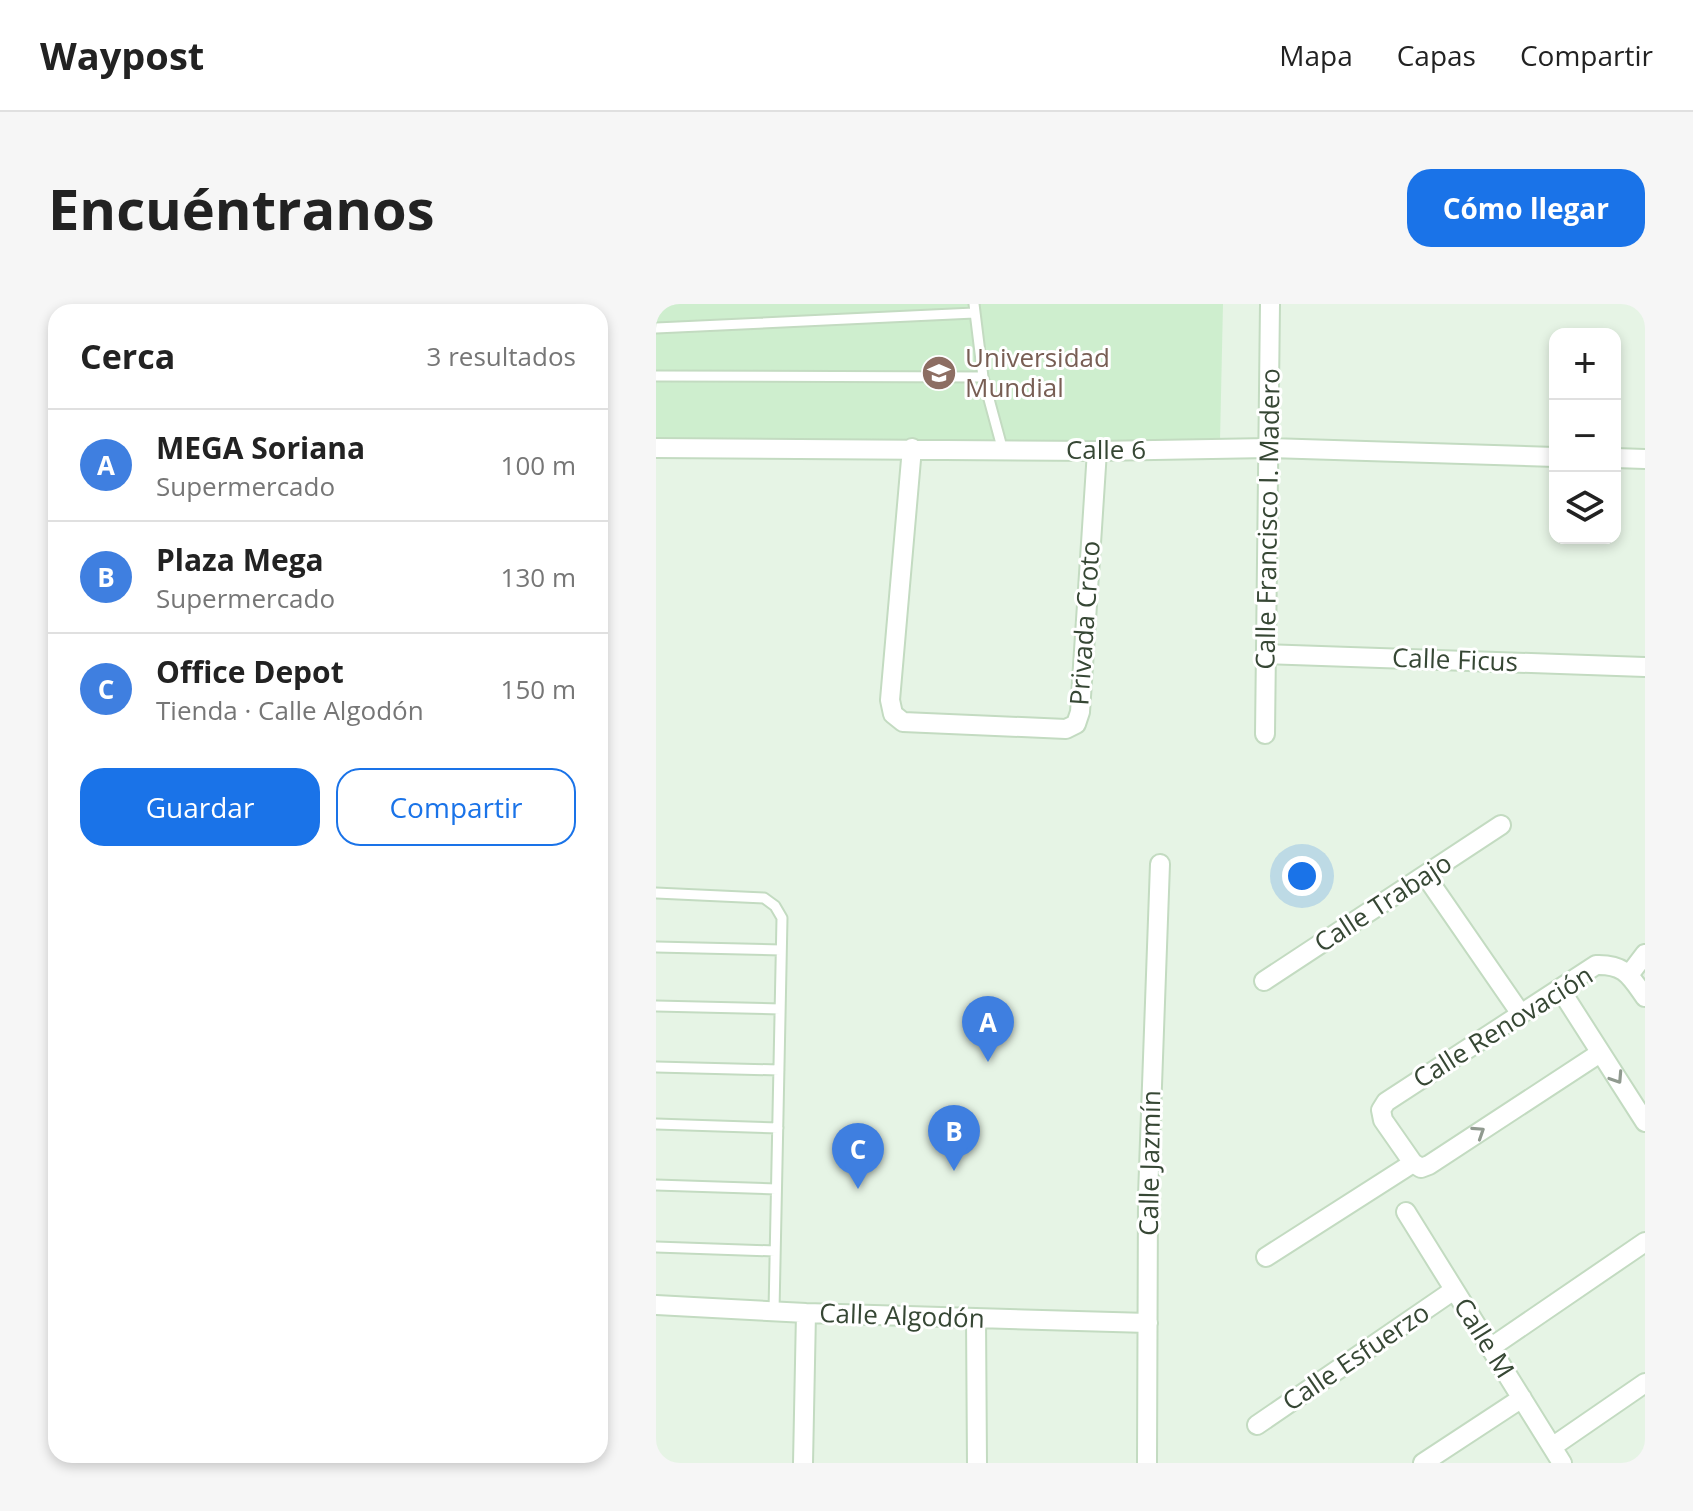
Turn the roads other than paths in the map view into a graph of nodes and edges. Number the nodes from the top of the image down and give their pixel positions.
1 (1270, 304) edge
2 (974, 308) edge
3 (656, 328) edge
4 (656, 376) edge
5 (983, 377) junction
6 (656, 448) edge
7 (912, 448) junction
8 (1269, 448) junction
9 (1003, 451) junction
10 (1097, 451) junction
11 (1549, 457) edge
12 (1621, 458) edge
13 (1645, 459) edge
14 (1266, 654) junction
15 (1645, 667) edge
16 (1265, 734) dead end
17 (1501, 825) dead end
18 (1160, 864) dead end
19 (1425, 875) junction
20 (656, 893) edge
21 (656, 947) edge
22 (781, 950) junction
23 (1645, 954) edge
24 (1629, 975) junction
25 (1264, 981) dead end
26 (1560, 989) junction
27 (1645, 997) edge
28 (656, 1006) edge
29 (780, 1009) junction
30 (1521, 1014) junction
31 (1600, 1053) junction
32 (656, 1067) edge
33 (779, 1070) junction
34 (1645, 1122) edge
35 (656, 1124) edge
36 (778, 1128) junction
37 (1413, 1163) junction
38 (656, 1185) edge
39 (776, 1189) junction
40 (1406, 1212) dead end
41 (1645, 1242) edge
42 (656, 1247) edge
43 (775, 1251) junction
44 (1266, 1257) dead end
45 (1454, 1290) junction
46 (656, 1305) edge
47 (774, 1311) junction
48 (806, 1313) junction
49 (976, 1318) junction
50 (1148, 1323) junction
51 (1490, 1348) junction
52 (1645, 1383) edge
53 (1522, 1398) junction
54 (1257, 1425) dead end
55 (1557, 1455) edge
56 (803, 1463) edge
57 (977, 1463) edge
58 (1147, 1463) edge
59 (1423, 1463) edge

1 - 8 street, Calle Francisco I. Madero
2 - 3 lane
2 - 5 lane
4 - 5 lane
5 - 9 lane
6 - 7 street, Calle 6
7 - 9 street, Calle 6
7 - 10 street, Privada Croto
8 - 10 street, Calle 6
8 - 11 street, Calle 6
8 - 14 street, Calle Francisco I. Madero
9 - 10 street, Calle 6
12 - 13 street
14 - 15 street, Calle Ficus
14 - 16 street, Calle Francisco I. Madero
17 - 19 street, Calle Trabajo
18 - 50 street, Calle Jazmín
19 - 25 street, Calle Trabajo
19 - 30 street
20 - 22 lane
21 - 22 lane
22 - 29 lane
23 - 24 street
24 - 26 street, Calle Renovación
24 - 27 street
26 - 30 street, Calle Renovación
26 - 31 street
28 - 29 lane
29 - 33 lane
30 - 37 street, Calle Renovación
31 -> 34 street
37 -> 31 street
32 - 33 lane
33 - 36 lane
35 - 36 lane
36 - 39 lane
37 - 44 street
38 - 39 lane
39 - 43 lane
40 - 45 street, Calle M
41 - 51 street
42 - 43 lane
43 - 47 lane
45 - 51 street, Calle M
45 - 54 street, Calle Esfuerzo
46 - 47 street, Calle Algodón
47 - 48 street, Calle Algodón
48 - 49 street, Calle Algodón
48 - 56 street
49 - 50 street, Calle Algodón
49 - 57 street
50 - 58 street, Calle Jazmín
51 - 53 street, Calle M
52 - 55 street
53 - 55 street, Calle M
53 - 59 street

